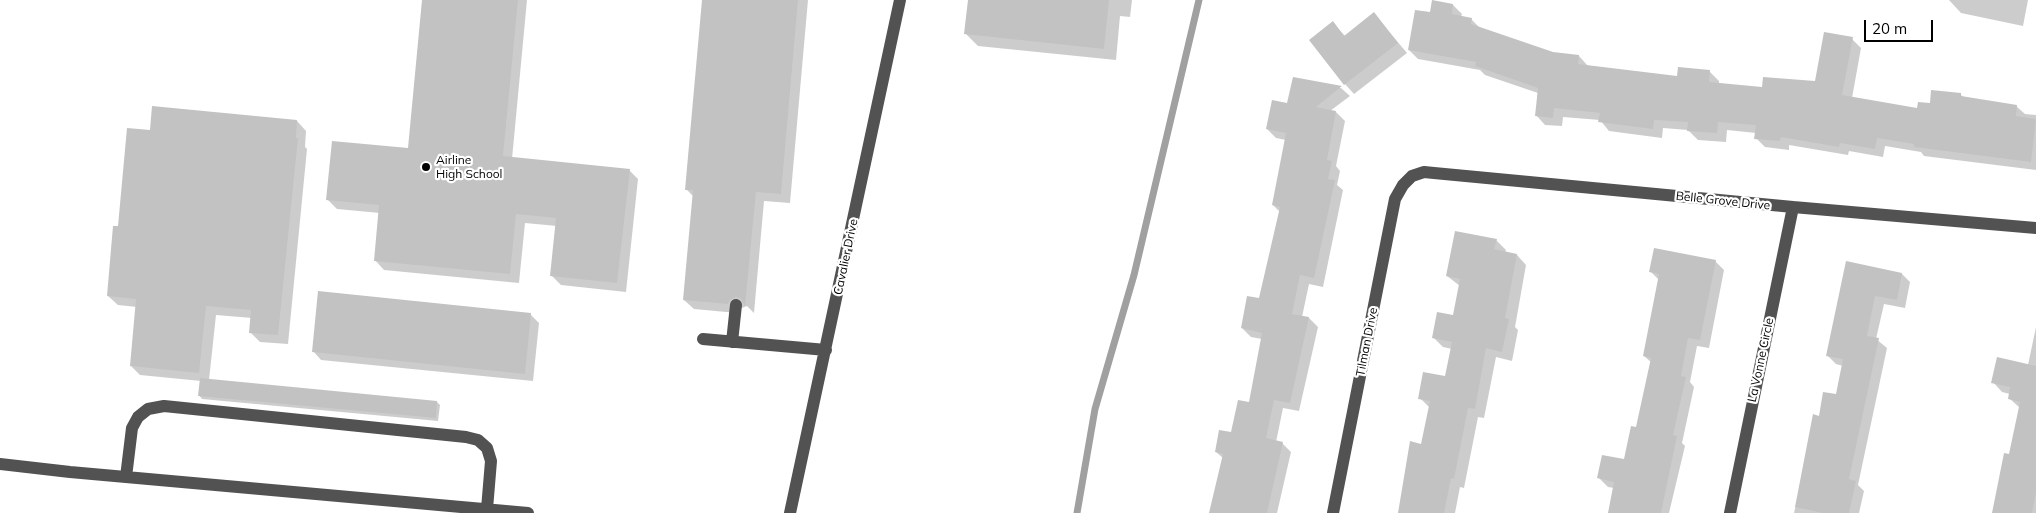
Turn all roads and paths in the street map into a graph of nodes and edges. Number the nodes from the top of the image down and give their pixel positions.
1 (900, 0) edge
2 (1412, 176) joint
3 (1793, 207) junction
4 (2036, 228) edge
5 (736, 305) dead end
6 (703, 339) dead end
7 (732, 342) junction
8 (826, 350) junction
9 (0, 464) edge
10 (126, 477) junction
11 (487, 509) junction
12 (528, 513) edge
13 (790, 513) edge
14 (1333, 513) edge
15 (1730, 513) edge

1 - 8 street, Cavalier Drive
2 - 3 street, Belle Grove Drive
2 - 14 street, Tilman Drive
3 - 4 street, Belle Grove Drive
3 - 15 street, La Vonne Circle
5 - 7 street
6 - 7 street
7 - 8 street
8 - 13 street, Cavalier Drive
9 - 10 street
10 - 11 street
10 - 11 street
11 - 12 street

